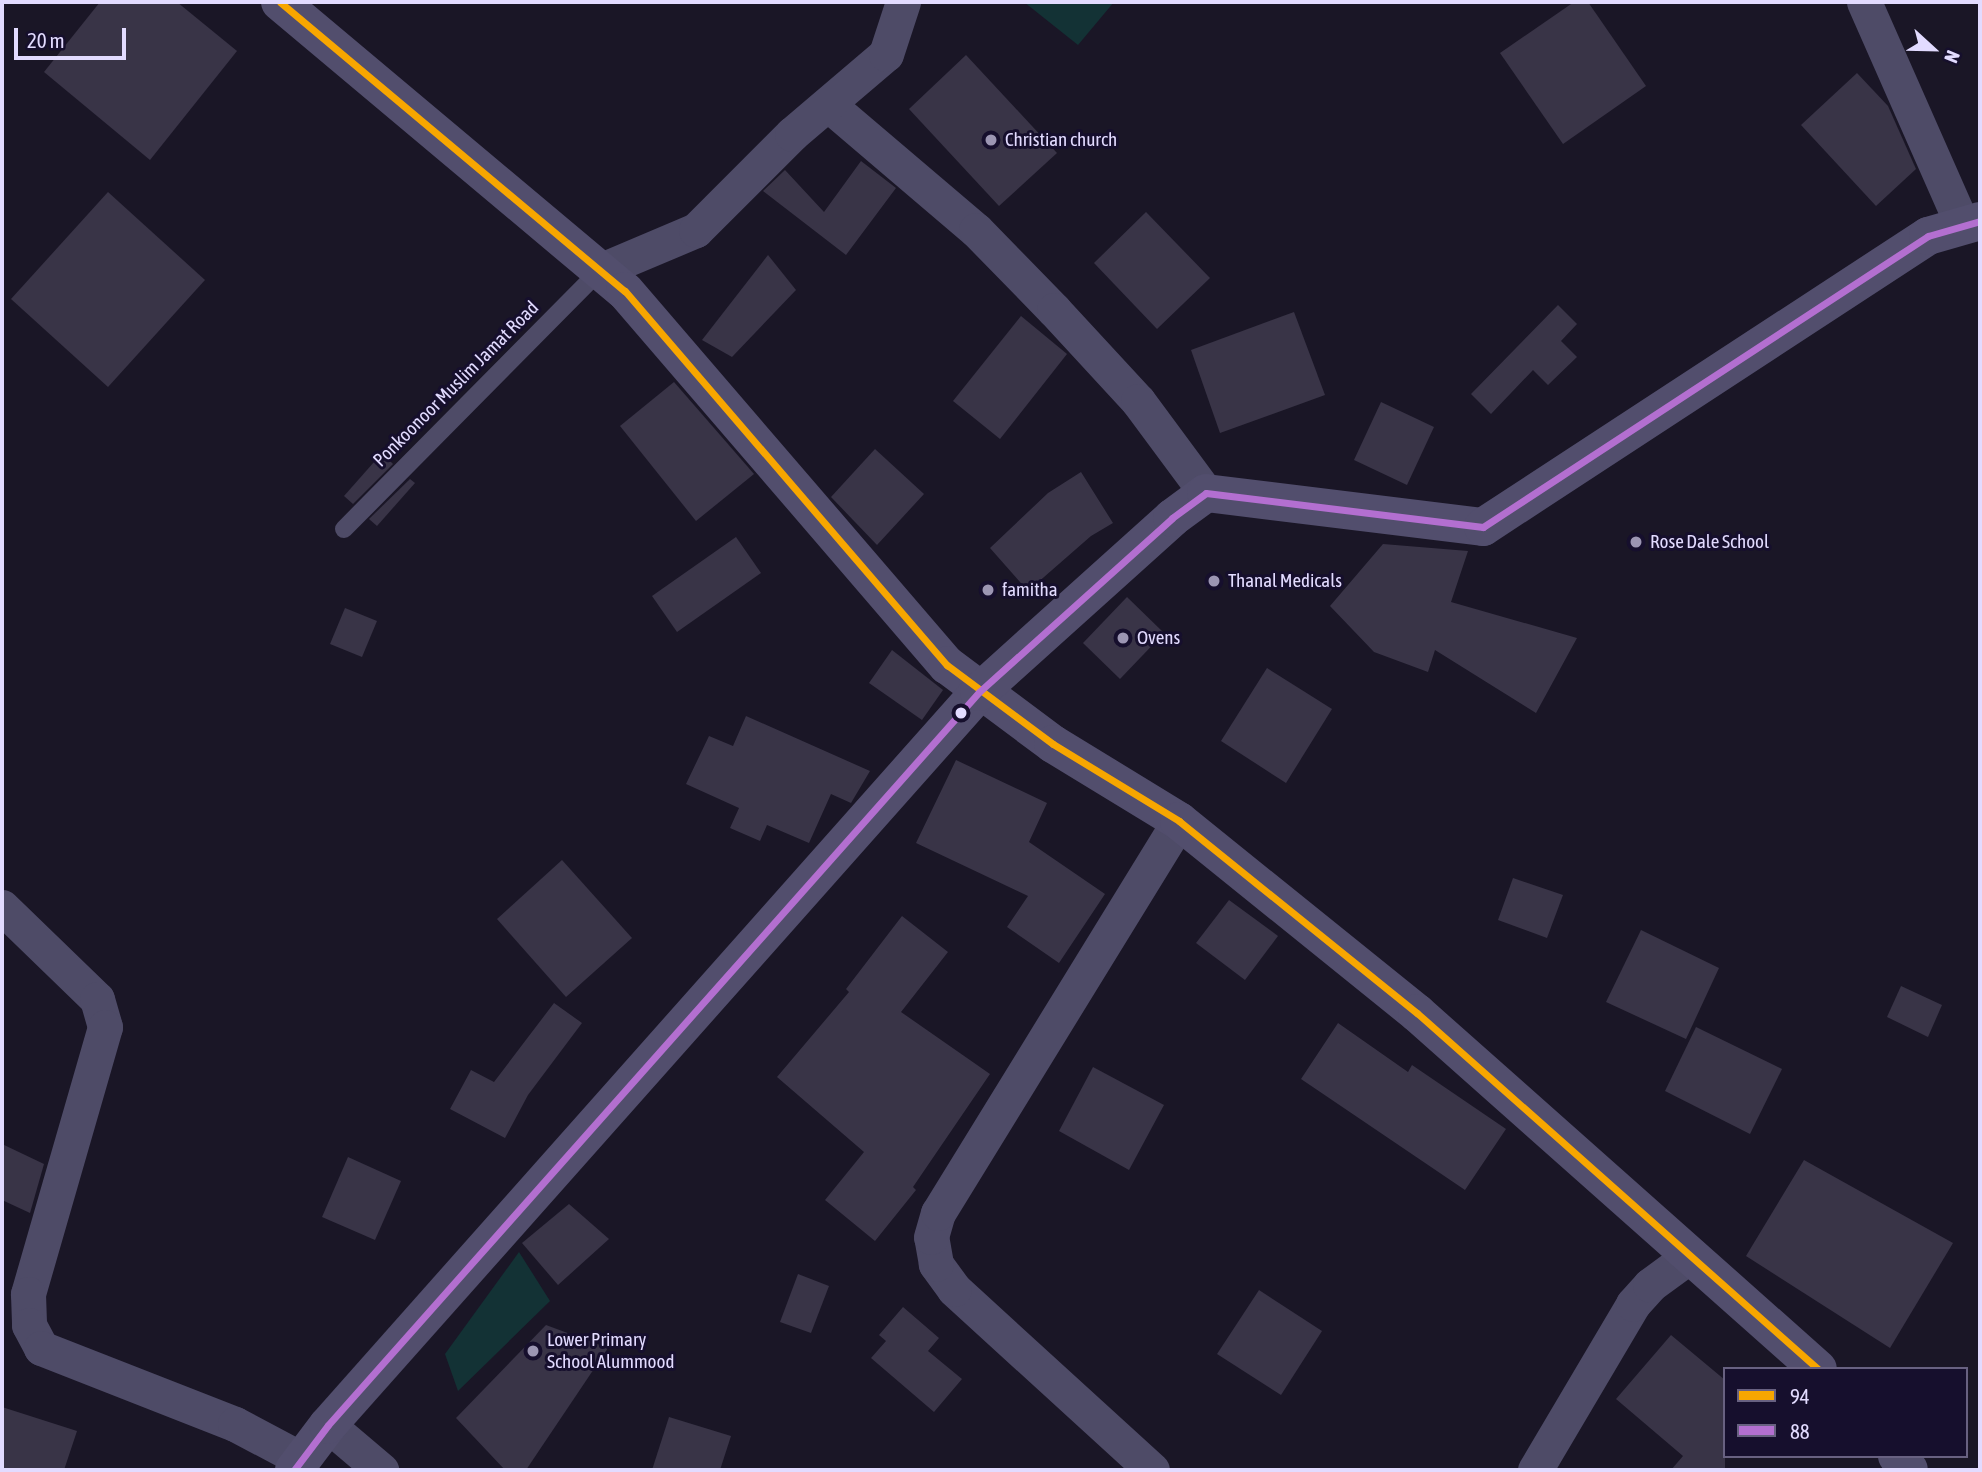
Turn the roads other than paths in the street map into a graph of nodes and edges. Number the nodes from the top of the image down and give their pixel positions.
1 (280, 2) edge
2 (903, 2) edge
3 (1864, 2) edge
4 (830, 105) junction
5 (1972, 224) edge
6 (599, 271) junction
7 (1206, 493) junction
8 (344, 529) dead end
9 (979, 692) junction
10 (1179, 821) junction
11 (2, 907) edge
12 (1691, 1255) junction
13 (1816, 1367) edge
14 (328, 1424) junction
15 (298, 1465) edge
16 (381, 1470) edge
17 (1152, 1470) edge
18 (1535, 1470) edge

1 - 6 main road
2 - 4 street
3 - 5 street
4 - 6 street
4 - 7 street
5 - 7 main road
6 - 8 lane, Ponkoonoor Muslim Jamat Road
6 - 9 main road
7 - 9 main road
9 - 10 main road
9 - 14 main road
10 - 12 main road
10 - 17 street
11 - 15 street
12 - 13 main road
12 - 18 street
14 - 15 main road
14 - 16 street

